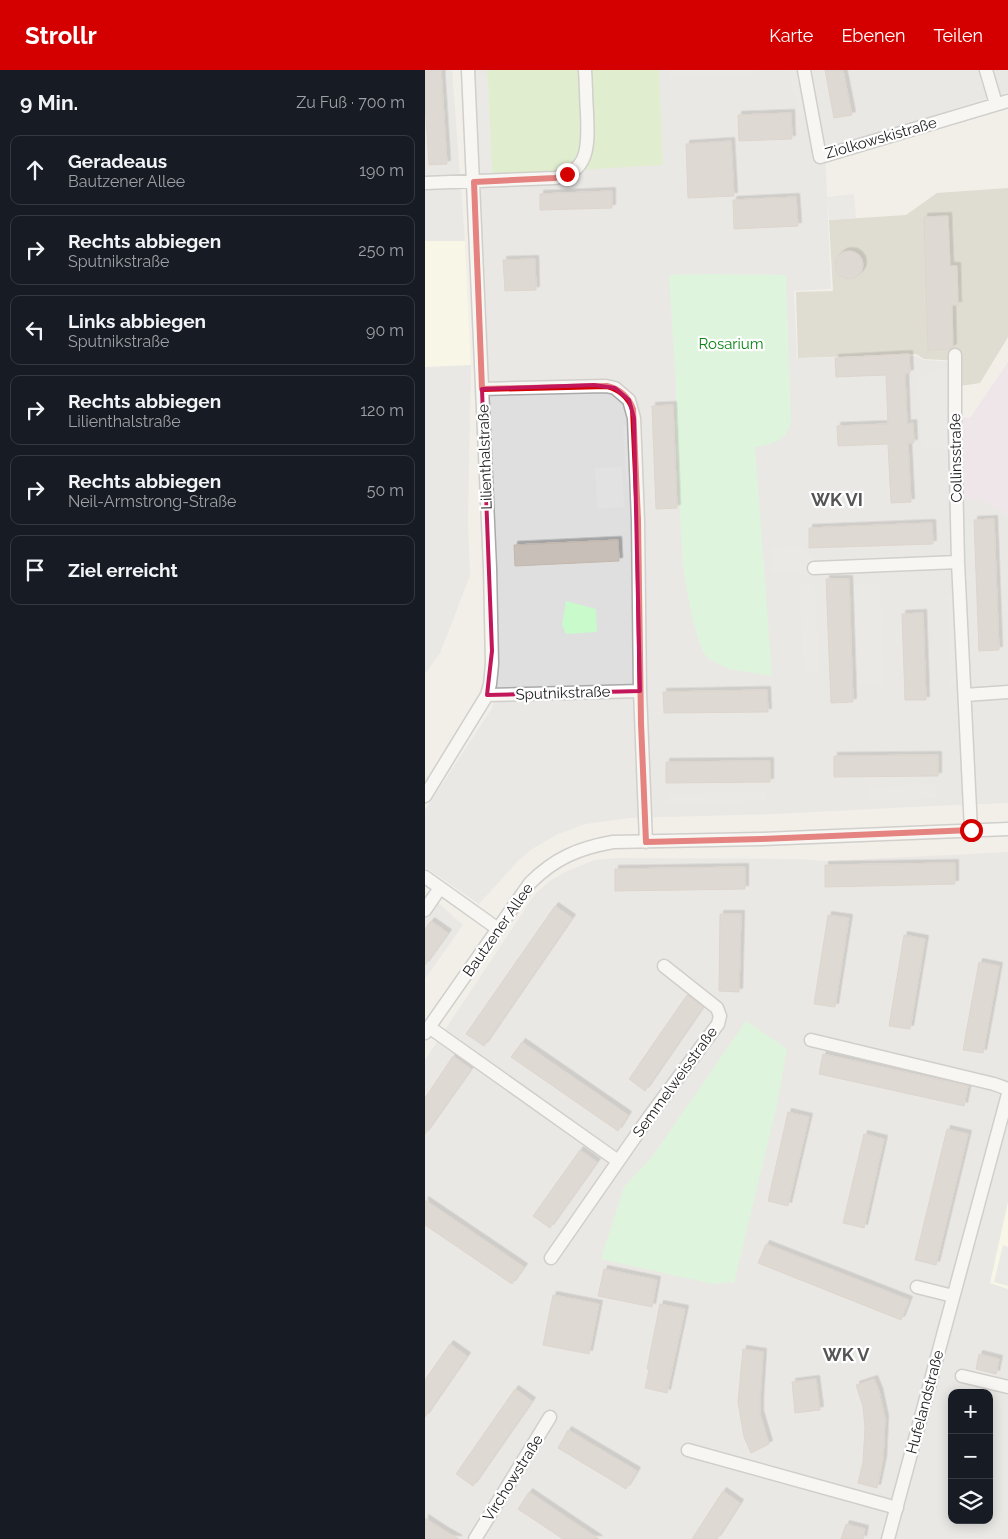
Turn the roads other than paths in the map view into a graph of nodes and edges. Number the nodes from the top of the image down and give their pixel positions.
1 (469, 70) edge
2 (585, 70) edge
3 (803, 70) edge
4 (986, 70) edge
5 (1002, 102) edge
6 (474, 182) junction
7 (425, 183) edge
8 (955, 355) dead end
9 (482, 389) junction
10 (958, 562) junction
11 (814, 568) dead end
12 (640, 690) junction
13 (1008, 692) edge
14 (487, 695) junction
15 (965, 695) junction
16 (425, 796) edge
17 (1008, 829) edge
18 (971, 830) junction
19 (646, 842) junction
20 (425, 877) edge
21 (440, 888) junction
22 (425, 910) edge
23 (498, 929) junction
24 (664, 966) dead end
25 (427, 1030) edge
26 (811, 1040) dead end
27 (1008, 1089) edge
28 (1008, 1094) edge
29 (618, 1161) junction
30 (551, 1258) dead end
31 (917, 1287) dead end
32 (953, 1296) junction
33 (962, 1376) dead end
34 (1008, 1387) edge
35 (550, 1417) dead end
36 (688, 1450) dead end
37 (897, 1508) junction
38 (475, 1539) edge
39 (888, 1539) edge

1 - 6 street, Lilienthalstraße
2 - 6 street
3 - 5 street, Ziolkowskistraße
4 - 5 street, Ziolkowskistraße
6 - 7 street
6 - 9 street, Lilienthalstraße
8 - 10 street, Collinsstraße
9 - 12 street
9 - 14 street, Lilienthalstraße
10 - 11 street
10 - 15 street, Collinsstraße
12 - 14 street, Sputnikstraße
12 - 19 street
13 - 15 street
14 - 16 street, Lilienthalstraße
15 - 18 street, Collinsstraße
17 - 18 street, Bautzener Allee
18 - 19 street, Bautzener Allee
19 - 23 street, Bautzener Allee
20 - 21 street
21 - 22 street
21 - 23 street
23 - 25 street, Bautzener Allee
24 - 29 street, Semmelweisstraße
25 - 29 street
26 - 27 street
28 - 32 street, Hufelandstraße
29 - 30 street, Semmelweisstraße
31 - 32 street
32 - 37 street, Hufelandstraße
33 - 34 street
35 - 38 street, Virchowstraße
36 - 37 street
37 - 39 street, Hufelandstraße

